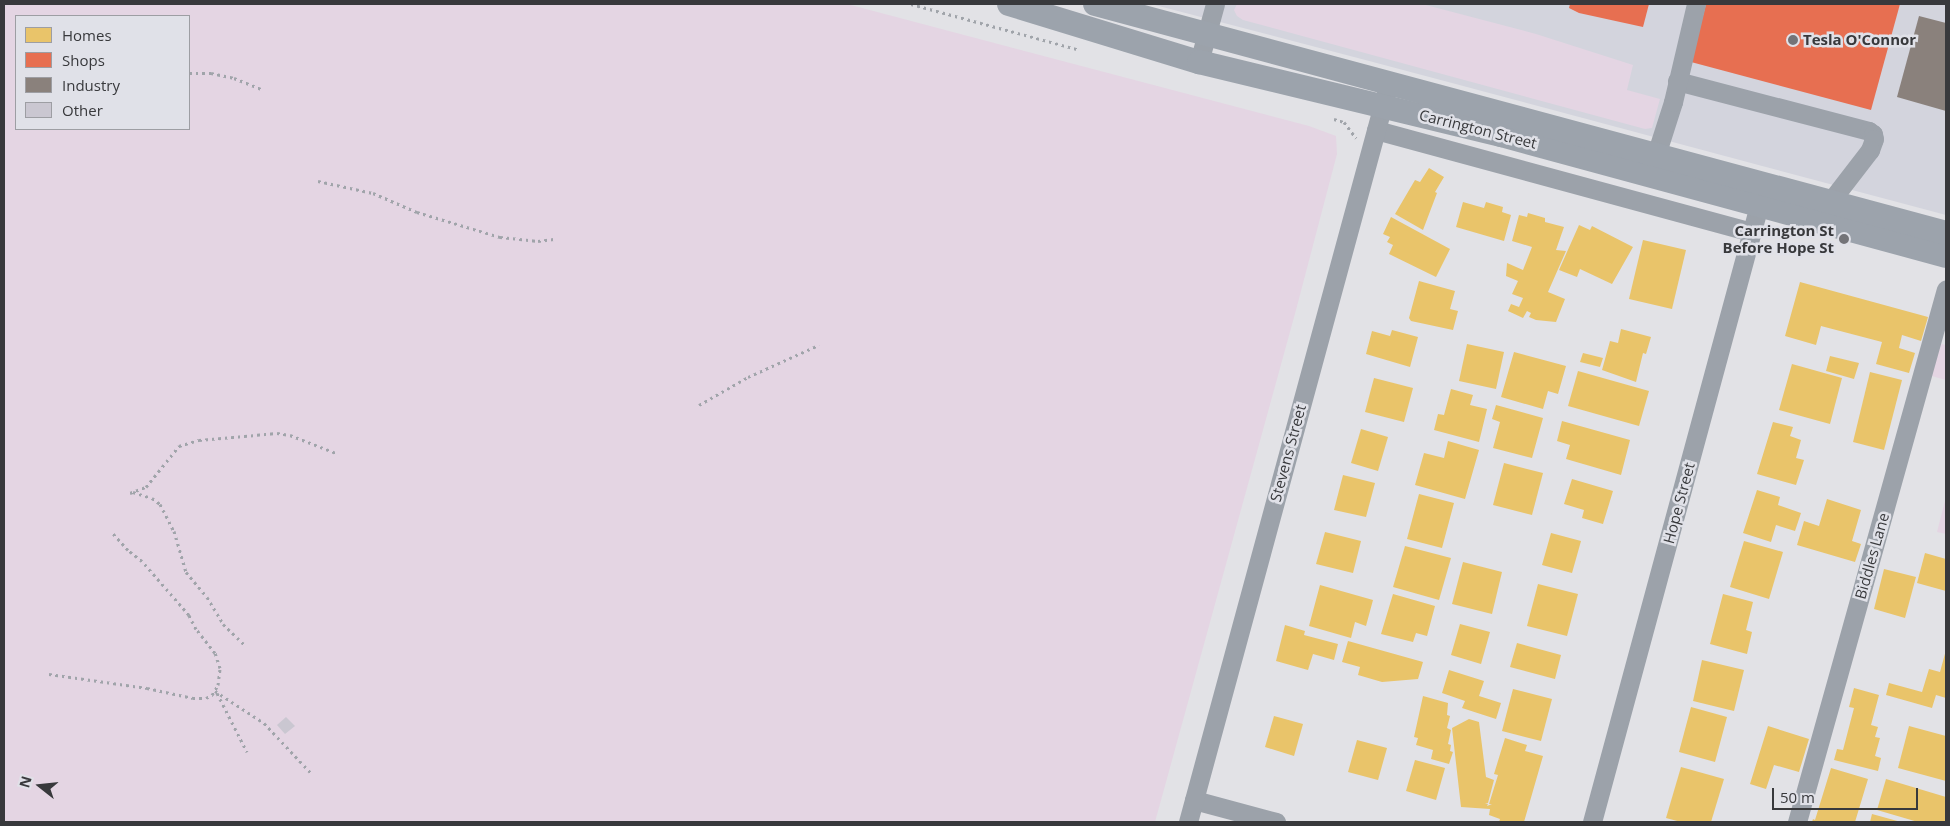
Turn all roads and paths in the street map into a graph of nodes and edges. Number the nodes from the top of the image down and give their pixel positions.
1 (1009, 4) edge
2 (1095, 4) edge
3 (1215, 4) edge
4 (1696, 15) edge
5 (1207, 33) junction
6 (1199, 62) junction
7 (190, 73) edge
8 (1677, 81) junction
9 (260, 89) dead end
10 (1386, 94) junction
11 (1376, 130) junction
12 (1656, 155) junction
13 (318, 181) dead end
14 (1762, 195) junction
15 (1830, 202) junction
16 (1752, 232) junction
17 (1946, 234) edge
18 (554, 239) dead end
19 (1946, 256) edge
20 (1946, 290) edge
21 (819, 345) dead end
22 (699, 405) dead end
23 (336, 453) dead end
24 (112, 532) dead end
25 (244, 644) dead end
26 (49, 674) dead end
27 (215, 690) junction
28 (246, 752) dead end
29 (310, 773) dead end
30 (1194, 800) junction
31 (1188, 822) edge
32 (1276, 822) edge
33 (1592, 822) edge
34 (1797, 822) edge

1 - 6 main road, Carrington Street
2 - 5 main road, Carrington Street
3 - 5 street
4 - 8 street
5 - 6 street
5 - 10 main road, Carrington Street
6 - 10 main road, Carrington Street
7 - 9 path
8 - 12 street
8 - 15 street
10 - 11 street, Stevens Street
10 - 12 main road, Carrington Street
10 - 14 main road, Carrington Street
11 - 16 street
11 - 30 street, Stevens Street
12 - 14 main road, Carrington Street
13 - 18 path
14 - 15 main road, Carrington Street
14 - 16 street, Hope Street
14 - 19 main road, Carrington Street
15 - 17 main road, Carrington Street
16 - 33 street, Hope Street
20 - 34 street, Biddles Lane
21 - 22 path
23 - 25 path
24 - 27 path
26 - 27 path
27 - 28 path
27 - 29 path
30 - 31 street, Stevens Street
30 - 32 street

